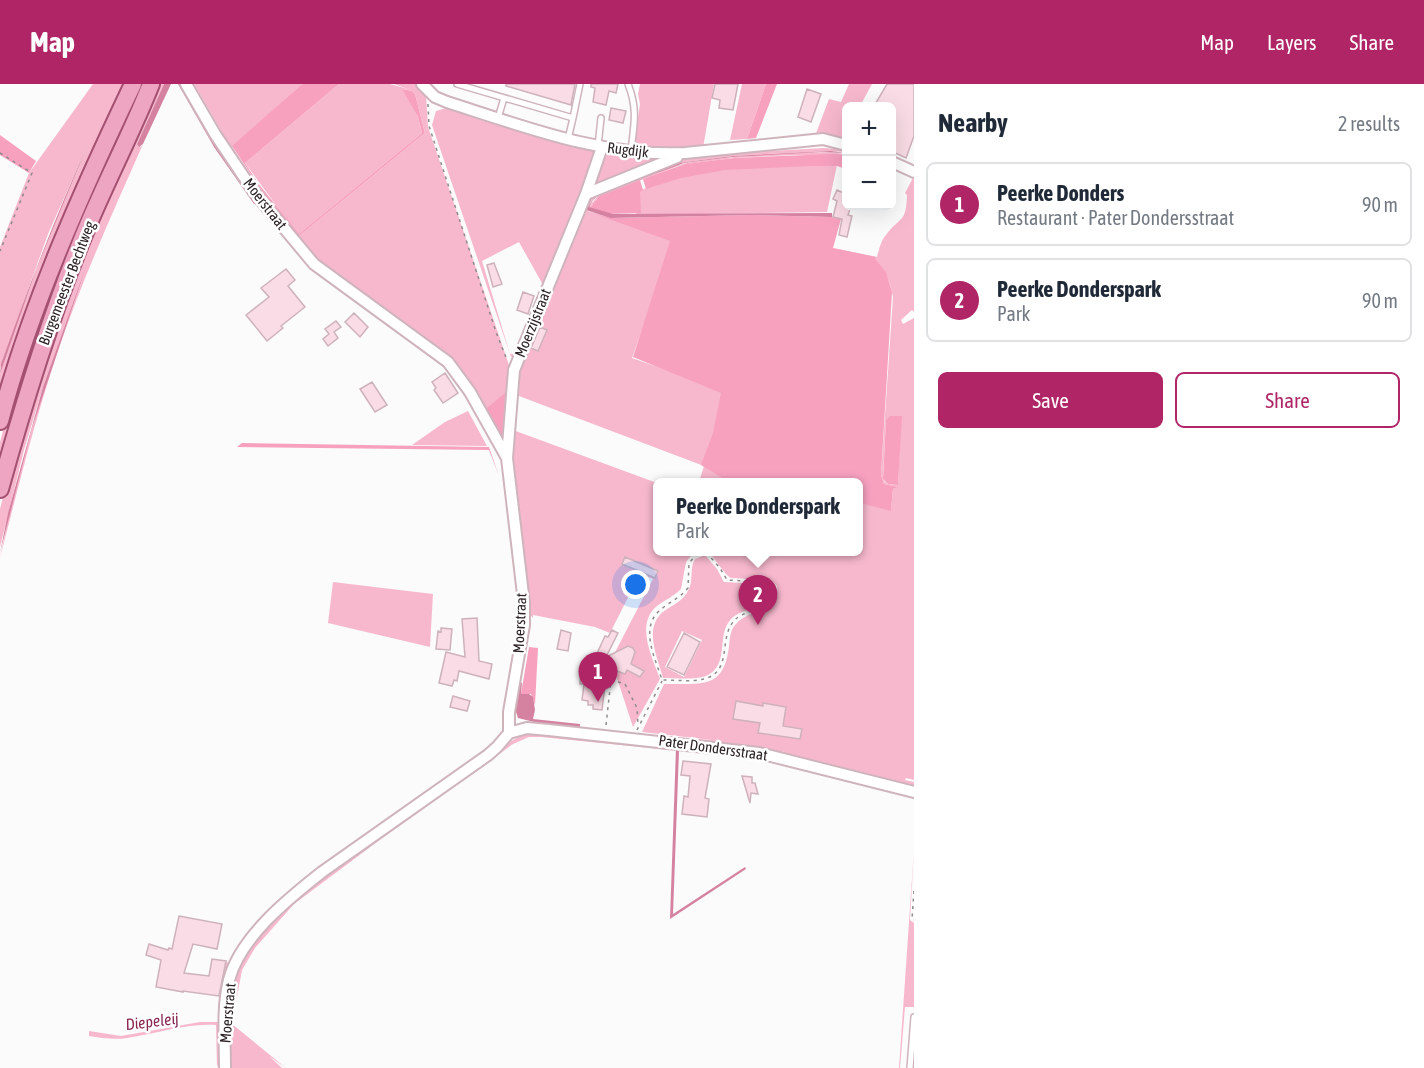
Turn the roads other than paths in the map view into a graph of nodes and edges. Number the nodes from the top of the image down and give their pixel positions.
1 (133, 84) edge
2 (151, 84) edge
3 (186, 84) edge
4 (457, 84) edge
5 (580, 84) edge
6 (628, 84) edge
7 (424, 87) edge
8 (504, 98) junction
9 (498, 118) junction
10 (573, 118) junction
11 (601, 118) dead end
12 (568, 139) junction
13 (842, 144) edge
14 (600, 146) junction
15 (630, 152) junction
16 (685, 153) junction
17 (896, 164) edge
18 (914, 172) edge
19 (586, 194) junction
20 (0, 421) edge
21 (507, 458) junction
22 (0, 489) edge
23 (509, 733) junction
24 (914, 792) edge
25 (914, 1017) edge
26 (225, 1068) edge
27 (910, 1068) edge

1 - 20 main road, Burgemeester Bechtweg
2 - 22 main road, Burgemeester Bechtweg
3 - 21 street, Moerstraat
4 - 8 lane
5 - 10 lane
6 - 15 lane
7 - 9 street, Rugdijk
8 - 9 lane
8 - 10 lane
9 - 12 street, Rugdijk
10 - 12 lane
11 - 14 lane
12 - 14 street, Rugdijk
13 - 16 street, Rugdijk
14 - 15 street, Rugdijk
14 - 19 street, Moerzijstraat
15 - 16 street, Rugdijk
16 - 19 street
17 - 18 street
19 - 21 street, Moerzijstraat
21 - 23 street, Moerstraat
23 - 24 street, Pater Dondersstraat
23 - 26 street, Moerstraat
25 - 27 lane

